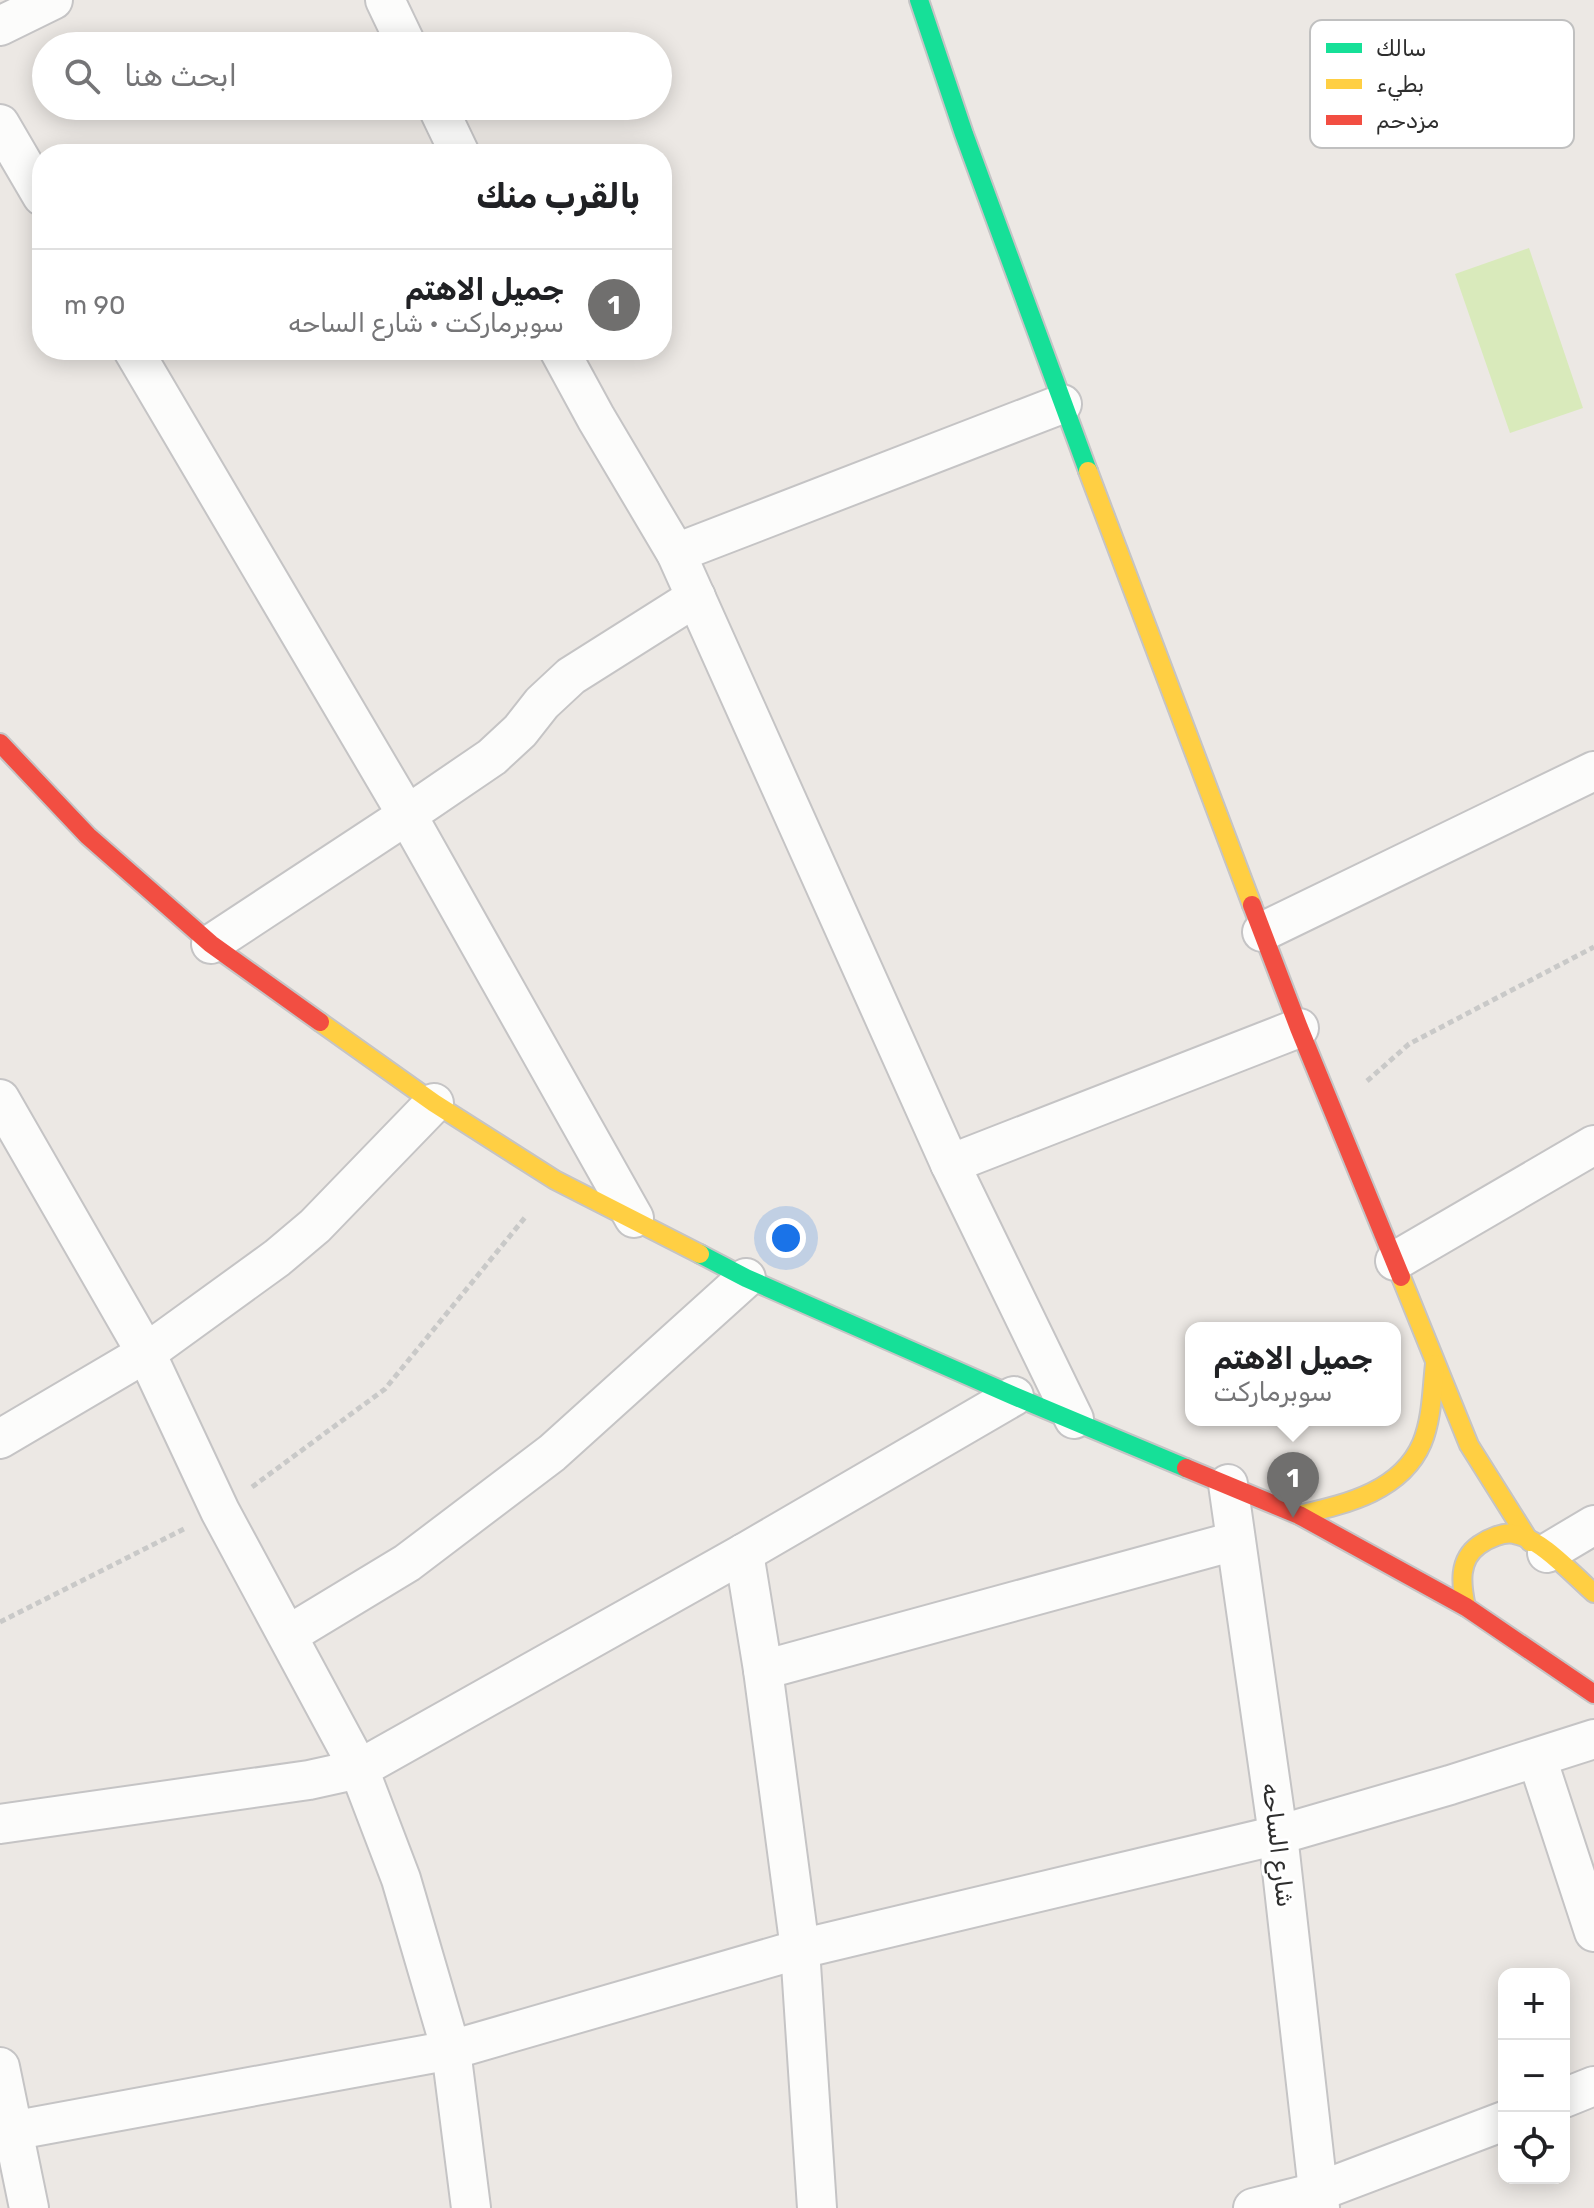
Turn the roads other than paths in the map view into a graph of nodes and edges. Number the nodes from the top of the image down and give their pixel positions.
1 (53, 0) edge
2 (385, 0) edge
3 (919, 0) edge
4 (0, 26) edge
5 (400, 32) edge
6 (444, 120) edge
7 (0, 124) edge
8 (455, 144) edge
9 (32, 179) edge
10 (139, 360) edge
11 (564, 360) edge
12 (1062, 404) junction
13 (676, 553) junction
14 (696, 597) junction
15 (0, 743) edge
16 (1594, 771) edge
17 (407, 815) junction
18 (1262, 932) junction
19 (211, 944) junction
20 (1299, 1028) junction
21 (0, 1099) edge
22 (434, 1103) junction
23 (1594, 1145) edge
24 (950, 1164) junction
25 (634, 1218) junction
26 (1395, 1261) junction
27 (746, 1278) junction
28 (146, 1353) junction
29 (1435, 1363) junction
30 (1014, 1396) junction
31 (1074, 1419) junction
32 (0, 1439) edge
33 (1228, 1484) junction
34 (1299, 1515) junction
35 (1594, 1525) edge
36 (1235, 1541) junction
37 (1539, 1547) junction
38 (744, 1553) junction
39 (1594, 1593) edge
40 (1466, 1607) junction
41 (288, 1635) junction
42 (763, 1670) junction
43 (1594, 1694) edge
44 (1594, 1739) edge
45 (1537, 1758) junction
46 (359, 1769) junction
47 (0, 1824) edge
48 (1278, 1835) junction
49 (1594, 1932) edge
50 (800, 1949) junction
51 (451, 2050) junction
52 (0, 2067) edge
53 (1594, 2086) edge
54 (1570, 2096) edge
55 (1498, 2124) edge
56 (7, 2132) edge
57 (1319, 2200) edge
58 (29, 2208) edge
59 (471, 2208) edge
60 (817, 2208) edge
61 (1253, 2208) edge

1 - 4 street
2 - 5 street
3 - 12 street
6 - 8 street
7 - 9 street
10 - 17 street
11 - 13 street
12 - 13 street
12 - 18 street
13 - 14 street
14 - 17 street
14 - 24 street
15 - 19 street
16 - 18 street
17 - 19 street
17 - 25 street
18 - 20 street
19 - 22 street
20 - 24 street
20 - 26 street
21 - 28 street
22 - 25 street
22 - 28 street
23 - 26 street
24 - 31 street
25 - 27 street
26 - 29 street
27 - 30 street
27 - 41 street
28 - 32 street
28 - 41 street
29 - 34 street
29 - 37 street
30 - 31 street
30 - 38 street
31 - 33 street
33 - 34 street
33 - 36 street, شارع الساحه
34 - 40 street
35 - 37 street
36 - 42 street
36 - 48 street, شارع الساحه
37 - 39 street
37 - 40 street
38 - 42 street
38 - 46 street
40 - 43 street
41 - 46 street
42 - 50 street
44 - 45 street
45 - 48 street
45 - 49 street
46 - 47 street
46 - 51 street
48 - 50 street
48 - 57 street, شارع الساحه
50 - 51 street
50 - 60 street
51 - 56 street
51 - 59 street
52 - 56 street
53 - 54 street
55 - 57 street
56 - 58 street
57 - 61 street

